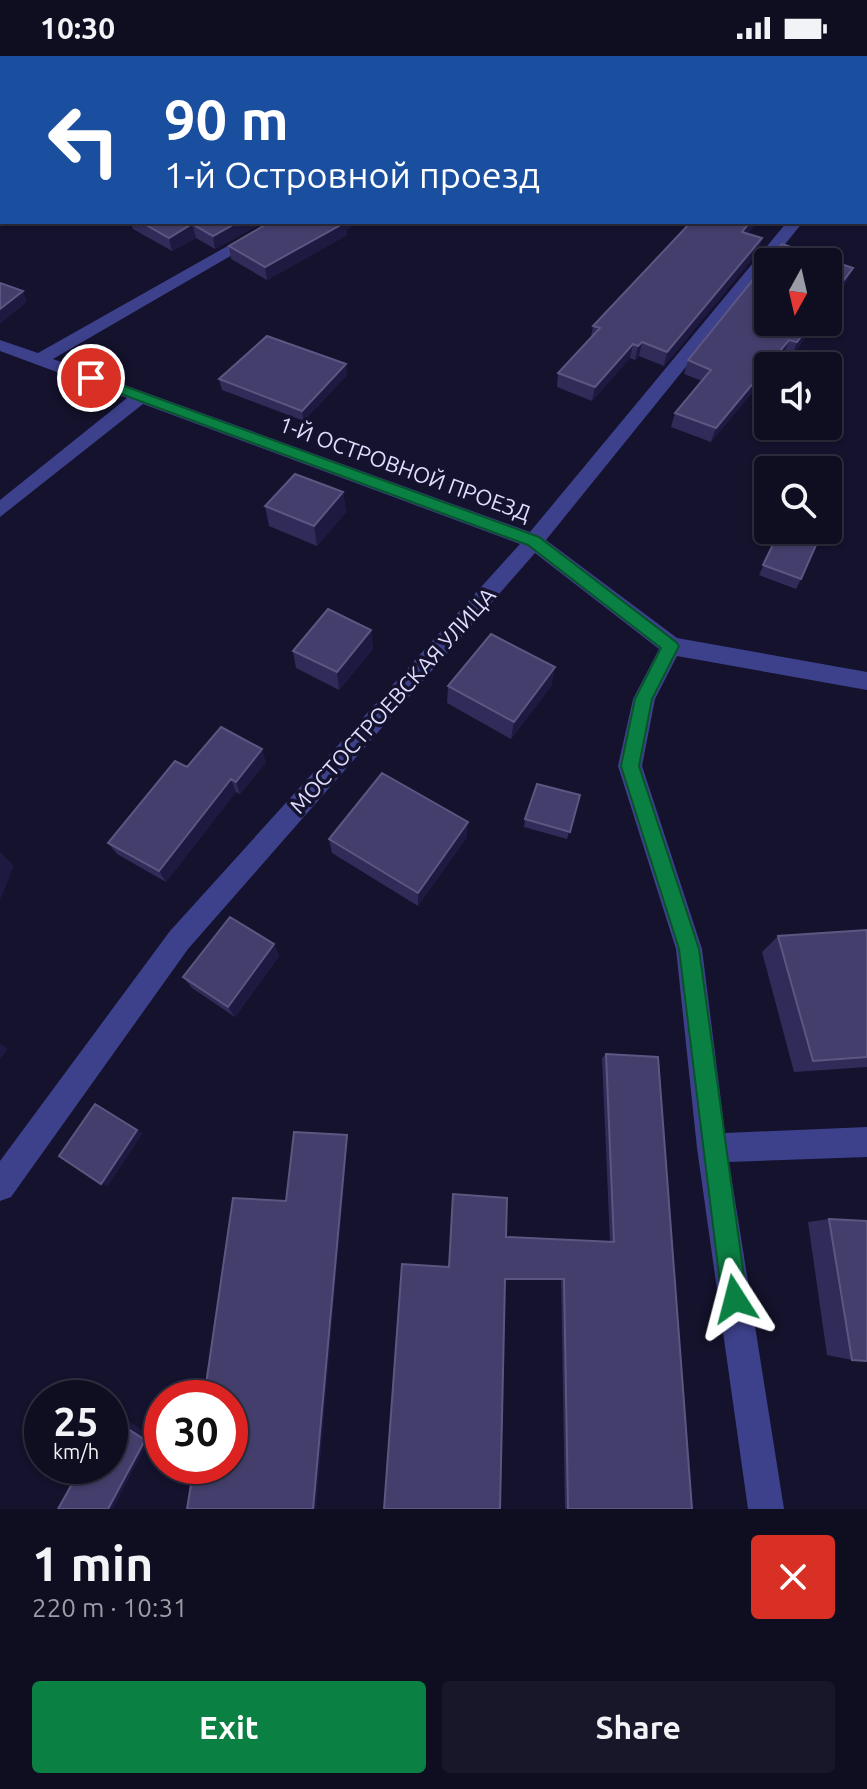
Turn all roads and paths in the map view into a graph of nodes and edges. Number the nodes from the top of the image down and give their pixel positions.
1 (277, 224) edge
2 (793, 224) edge
3 (0, 345) edge
4 (40, 359) junction
5 (141, 396) junction
6 (0, 510) edge
7 (534, 541) junction
8 (671, 646) junction
9 (867, 681) edge
10 (867, 1142) edge
11 (712, 1148) junction
12 (0, 1186) edge
13 (766, 1509) edge

1 - 4 street
2 - 7 street, МОСТОСТРОЕВСКАЯ УЛИЦА
3 - 4 street, 1-Й ОСТРОВНОЙ ПРОЕЗД
4 - 5 street, 1-Й ОСТРОВНОЙ ПРОЕЗД
5 - 6 street
5 - 7 street, 1-Й ОСТРОВНОЙ ПРОЕЗД
7 - 8 street, 1-Й ОСТРОВНОЙ ПРОЕЗД
7 - 12 street, МОСТОСТРОЕВСКАЯ УЛИЦА
8 - 9 street, 1-Й ОСТРОВНОЙ ПРОЕЗД
8 - 11 street
10 - 11 street
11 - 13 street

